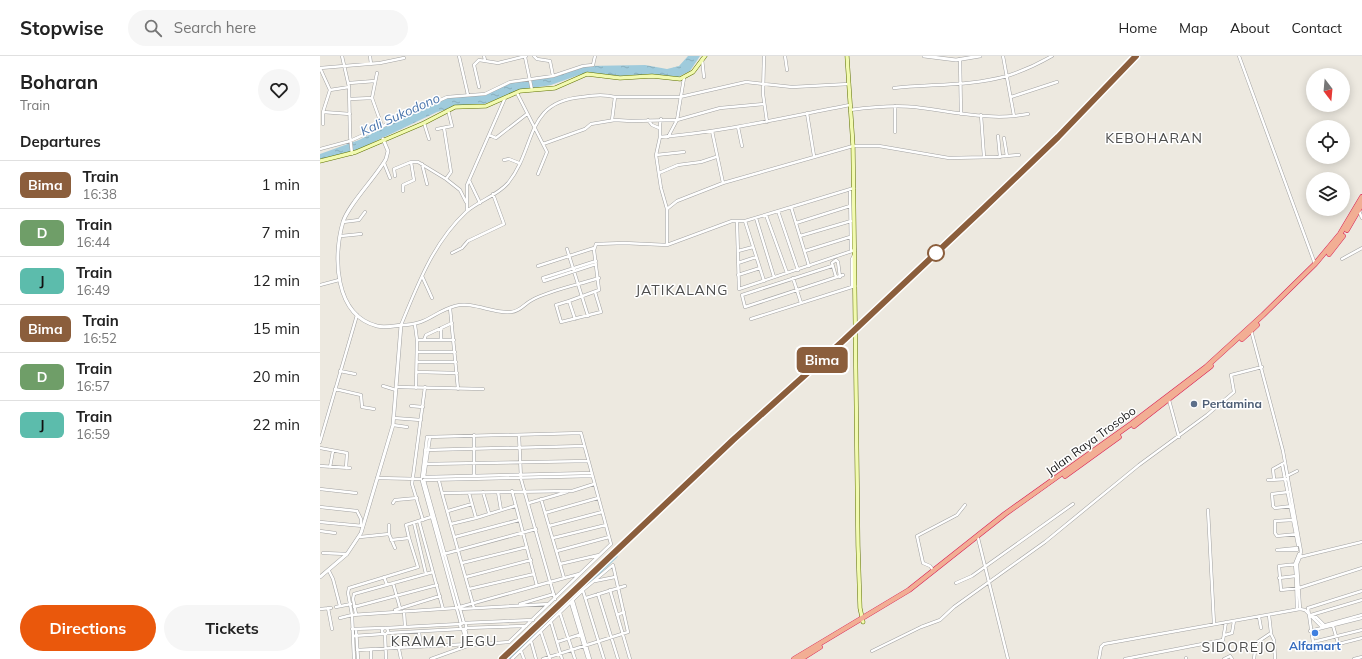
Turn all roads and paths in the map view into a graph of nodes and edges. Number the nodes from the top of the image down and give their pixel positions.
1 (342, 56) edge
2 (370, 56) edge
3 (459, 56) edge
4 (484, 56) edge
5 (526, 56) edge
6 (534, 56) edge
7 (595, 56) edge
8 (764, 56) edge
9 (786, 56) edge
10 (847, 56) edge
11 (924, 56) edge
12 (980, 56) edge
13 (1003, 56) edge
14 (1052, 56) edge
15 (1239, 56) edge
16 (704, 57) edge
17 (404, 58) dead end
18 (485, 60) junction
19 (960, 60) junction
20 (372, 64) junction
21 (345, 67) junction
22 (320, 68) edge
23 (787, 70) dead end
24 (377, 73) dead end
25 (553, 76) junction
26 (1007, 76) junction
27 (704, 77) dead end
28 (684, 78) junction
29 (530, 79) junction
30 (375, 81) junction
31 (1057, 82) dead end
32 (349, 83) junction
33 (960, 83) junction
34 (763, 84) junction
35 (849, 84) junction
36 (349, 87) junction
37 (479, 87) dead end
38 (894, 88) dead end
39 (532, 89) junction
40 (330, 90) junction
41 (517, 93) junction
42 (468, 95) junction
43 (1011, 96) junction
44 (615, 97) junction
45 (680, 97) junction
46 (372, 98) junction
47 (505, 98) junction
48 (350, 99) junction
49 (764, 104) junction
50 (850, 105) junction
51 (895, 106) junction
52 (447, 110) junction
53 (850, 110) junction
54 (323, 112) junction
55 (807, 113) junction
56 (350, 114) junction
57 (527, 114) junction
58 (961, 114) junction
59 (1028, 114) dead end
60 (981, 115) junction
61 (1014, 116) junction
62 (661, 119) junction
63 (612, 120) junction
64 (648, 120) junction
65 (677, 120) junction
66 (767, 122) junction
67 (424, 123) junction
68 (323, 124) dead end
69 (382, 126) junction
70 (534, 127) junction
71 (738, 127) junction
72 (444, 128) junction
73 (660, 128) junction
74 (437, 129) dead end
75 (712, 131) junction
76 (895, 132) dead end
77 (489, 135) junction
78 (668, 136) junction
79 (998, 136) dead end
80 (660, 137) junction
81 (1004, 138) dead end
82 (383, 139) junction
83 (429, 139) dead end
84 (350, 142) junction
85 (544, 144) junction
86 (742, 146) dead end
87 (853, 146) junction
88 (320, 149) edge
89 (684, 152) dead end
90 (352, 153) junction
91 (656, 155) junction
92 (1018, 155) dead end
93 (814, 156) junction
94 (1007, 156) junction
95 (716, 157) junction
96 (1000, 157) junction
97 (984, 158) junction
98 (504, 160) dead end
99 (320, 161) edge
100 (411, 162) junction
101 (384, 163) junction
102 (519, 163) junction
103 (422, 164) junction
104 (658, 173) junction
105 (538, 174) dead end
106 (395, 176) dead end
107 (390, 178) dead end
108 (446, 179) junction
109 (469, 180) junction
110 (723, 183) junction
111 (426, 184) dead end
112 (467, 185) junction
113 (852, 188) junction
114 (459, 190) junction
115 (403, 192) dead end
116 (493, 194) junction
117 (1362, 197) edge
118 (466, 202) junction
119 (480, 203) junction
120 (1362, 204) edge
121 (850, 206) junction
122 (791, 207) junction
123 (667, 209) junction
124 (1359, 210) junction
125 (467, 211) junction
126 (778, 211) junction
127 (364, 212) dead end
128 (766, 215) junction
129 (756, 218) junction
130 (1362, 218) edge
131 (745, 221) junction
132 (851, 221) junction
133 (343, 222) junction
134 (737, 222) junction
135 (796, 223) junction
136 (361, 234) dead end
137 (341, 236) junction
138 (800, 236) junction
139 (850, 237) junction
140 (667, 245) junction
141 (753, 247) junction
142 (594, 248) junction
143 (1362, 248) edge
144 (567, 249) dead end
145 (738, 251) junction
146 (805, 251) junction
147 (854, 252) junction
148 (452, 253) dead end
149 (570, 256) junction
150 (756, 257) junction
151 (1342, 259) dead end
152 (1314, 261) junction
153 (596, 263) junction
154 (738, 263) junction
155 (538, 266) dead end
156 (809, 266) junction
157 (832, 266) junction
158 (760, 268) junction
159 (574, 270) junction
160 (798, 270) junction
161 (787, 273) junction
162 (738, 275) junction
163 (422, 276) junction
164 (840, 277) junction
165 (599, 278) junction
166 (774, 278) junction
167 (793, 278) junction
168 (338, 281) junction
169 (764, 281) junction
170 (320, 284) edge
171 (579, 284) junction
172 (854, 286) junction
173 (797, 291) junction
174 (595, 292) junction
175 (582, 297) junction
176 (432, 298) dead end
177 (569, 301) junction
178 (801, 303) junction
179 (556, 305) junction
180 (552, 306) dead end
181 (450, 308) junction
182 (357, 316) junction
183 (588, 316) junction
184 (575, 319) junction
185 (751, 320) dead end
186 (452, 323) junction
187 (401, 325) junction
188 (415, 325) junction
189 (441, 328) junction
190 (1251, 329) junction
191 (418, 340) junction
192 (424, 340) junction
193 (441, 340) junction
194 (454, 340) junction
195 (418, 352) junction
196 (455, 352) junction
197 (418, 362) junction
198 (456, 362) junction
199 (1262, 367) junction
200 (340, 371) junction
201 (417, 372) junction
202 (457, 373) junction
203 (355, 374) dead end
204 (383, 386) dead end
205 (425, 387) junction
206 (416, 388) junction
207 (335, 389) junction
208 (397, 389) junction
209 (458, 389) junction
210 (483, 389) dead end
211 (1169, 400) junction
212 (411, 406) dead end
213 (423, 407) junction
214 (374, 409) dead end
215 (394, 418) junction
216 (421, 420) junction
217 (393, 425) junction
218 (407, 428) dead end
219 (519, 434) junction
220 (474, 435) junction
221 (1179, 437) junction
222 (320, 442) edge
223 (584, 446) junction
224 (520, 448) junction
225 (320, 449) edge
226 (474, 449) junction
227 (427, 450) junction
228 (333, 451) junction
229 (520, 461) junction
230 (588, 461) junction
231 (474, 462) junction
232 (1283, 463) junction
233 (425, 464) junction
234 (320, 466) edge
235 (330, 467) junction
236 (1297, 471) dead end
237 (592, 474) junction
238 (521, 475) junction
239 (474, 476) junction
240 (377, 478) junction
241 (521, 478) junction
242 (1286, 478) junction
243 (412, 479) junction
244 (423, 479) junction
245 (1274, 479) junction
246 (439, 480) junction
247 (1268, 480) dead end
248 (594, 484) junction
249 (320, 488) edge
250 (512, 491) junction
251 (525, 491) junction
252 (571, 491) junction
253 (356, 492) dead end
254 (469, 492) junction
255 (483, 492) junction
256 (498, 492) junction
257 (1288, 492) junction
258 (442, 493) junction
259 (417, 498) junction
260 (598, 498) junction
261 (541, 499) junction
262 (393, 503) dead end
263 (528, 503) junction
264 (472, 504) junction
265 (1073, 504) dead end
266 (965, 505) dead end
267 (516, 506) junction
268 (1292, 506) junction
269 (320, 507) edge
270 (501, 510) junction
271 (1208, 510) dead end
272 (448, 511) junction
273 (602, 512) junction
274 (489, 513) junction
275 (546, 513) junction
276 (432, 517) junction
277 (476, 518) junction
278 (423, 520) junction
279 (519, 520) junction
280 (1293, 520) junction
281 (420, 521) junction
282 (320, 522) edge
283 (414, 523) junction
284 (451, 524) junction
285 (389, 525) dead end
286 (606, 525) junction
287 (362, 526) junction
288 (549, 526) junction
289 (536, 529) junction
290 (320, 531) edge
291 (335, 533) dead end
292 (523, 533) junction
293 (389, 534) junction
294 (1297, 534) junction
295 (978, 536) junction
296 (360, 537) junction
297 (455, 537) junction
298 (609, 537) junction
299 (409, 538) junction
300 (553, 538) junction
301 (391, 540) junction
302 (1362, 542) edge
303 (1298, 547) junction
304 (395, 548) dead end
305 (527, 548) junction
306 (458, 550) junction
307 (557, 551) junction
308 (323, 553) dead end
309 (347, 554) junction
310 (600, 554) junction
311 (443, 555) junction
312 (1300, 555) junction
313 (531, 560) junction
314 (462, 563) junction
315 (560, 564) junction
316 (1296, 564) junction
317 (985, 566) junction
318 (1362, 568) edge
319 (932, 569) junction
320 (329, 571) junction
321 (433, 572) junction
322 (426, 574) junction
323 (534, 574) junction
324 (580, 574) junction
325 (1296, 576) junction
326 (320, 577) edge
327 (384, 577) junction
328 (466, 577) junction
329 (615, 577) junction
330 (564, 578) junction
331 (1279, 578) junction
332 (551, 582) junction
333 (593, 582) junction
334 (393, 583) junction
335 (956, 583) dead end
336 (387, 584) junction
337 (988, 584) junction
338 (437, 585) junction
339 (537, 586) junction
340 (625, 586) dead end
341 (618, 587) junction
342 (1298, 588) junction
343 (469, 589) junction
344 (583, 590) junction
345 (610, 590) junction
346 (1362, 591) edge
347 (554, 594) junction
348 (598, 594) junction
349 (396, 595) junction
350 (440, 596) junction
351 (555, 598) junction
352 (586, 598) junction
353 (1362, 600) edge
354 (572, 602) junction
355 (473, 603) junction
356 (550, 604) junction
357 (352, 605) junction
358 (518, 605) junction
359 (340, 606) junction
360 (336, 607) dead end
361 (400, 608) junction
362 (456, 608) junction
363 (460, 608) junction
364 (474, 608) junction
365 (320, 609) edge
366 (443, 609) junction
367 (1301, 609) junction
368 (392, 611) junction
369 (404, 611) junction
370 (624, 612) junction
371 (560, 613) junction
372 (356, 614) junction
373 (352, 615) junction
374 (616, 615) junction
375 (1269, 615) junction
376 (1311, 615) junction
377 (1362, 616) edge
378 (862, 617) junction
379 (1259, 617) junction
380 (340, 618) dead end
381 (533, 620) junction
382 (1234, 621) junction
383 (551, 622) junction
384 (1226, 622) junction
385 (463, 624) junction
386 (1214, 624) junction
387 (1337, 624) junction
388 (405, 626) junction
389 (526, 626) junction
390 (1333, 626) junction
391 (1324, 627) junction
392 (385, 628) junction
393 (1261, 628) dead end
394 (332, 629) dead end
395 (354, 629) junction
396 (464, 629) junction
397 (1362, 630) edge
398 (1310, 631) junction
399 (419, 632) junction
400 (541, 632) junction
401 (580, 633) junction
402 (385, 634) junction
403 (1271, 634) junction
404 (623, 635) junction
405 (1225, 635) junction
406 (354, 636) junction
407 (1336, 637) junction
408 (611, 638) junction
409 (1362, 638) edge
410 (569, 639) junction
411 (531, 641) junction
412 (599, 641) junction
413 (557, 642) junction
414 (1338, 643) junction
415 (468, 645) junction
416 (585, 646) junction
417 (421, 647) junction
418 (386, 649) junction
419 (400, 649) junction
420 (358, 650) junction
421 (371, 650) junction
422 (572, 650) junction
423 (1315, 650) dead end
424 (521, 651) junction
425 (872, 652) dead end
426 (561, 654) junction
427 (444, 655) junction
428 (1362, 657) edge
429 (549, 658) edge
430 (354, 659) edge
431 (358, 659) edge
432 (372, 659) edge
433 (386, 659) edge
434 (401, 659) edge
435 (431, 659) edge
436 (446, 659) edge
437 (512, 659) edge
438 (524, 659) edge
439 (536, 659) edge
440 (543, 659) edge
441 (562, 659) edge
442 (575, 659) edge
443 (589, 659) edge
444 (604, 659) edge
445 (618, 659) edge
446 (630, 659) edge
447 (794, 659) edge
448 (801, 659) edge
449 (1008, 659) edge
450 (1099, 659) edge
451 (1127, 659) edge
452 (1224, 659) edge
453 (1232, 659) edge
454 (1254, 659) edge
455 (1275, 659) edge
456 (1354, 659) edge

1 - 21 street
2 - 20 street
3 - 42 street
4 - 18 street
5 - 18 street
5 - 29 street
6 - 25 street
7 - 25 street
8 - 34 street
9 - 23 street
10 - 35 main road
11 - 19 street
12 - 19 street
13 - 26 street
14 - 26 street
15 - 152 street
16 - 27 street
16 - 28 main road
17 - 20 street
18 - 37 street
19 - 33 street
20 - 21 street
21 - 22 street
21 - 32 street
22 - 40 street
24 - 30 street
25 - 29 street
26 - 33 street
26 - 43 street
28 - 39 main road
28 - 45 street
29 - 39 street
29 - 42 street
30 - 32 street
30 - 46 street
31 - 43 street
32 - 36 street
33 - 38 street
33 - 58 street
34 - 35 street
34 - 45 street
34 - 49 street
35 - 50 main road
36 - 40 street
36 - 48 street
39 - 41 main road
40 - 54 street
41 - 47 main road
41 - 57 street
42 - 69 street
43 - 61 street
44 - 45 street
44 - 63 street
44 - 70 street
45 - 65 street
46 - 48 street
46 - 69 street
47 - 52 main road
47 - 77 street
48 - 56 street
49 - 65 street
49 - 66 street
50 - 53 main road
50 - 55 street
51 - 53 street
51 - 58 street
51 - 76 street
52 - 67 main road
52 - 72 street
53 - 87 main road
54 - 56 street
54 - 68 street
55 - 66 street
55 - 93 street
56 - 84 street
57 - 70 street
57 - 77 street
58 - 60 street
59 - 61 street
60 - 61 street
60 - 97 street
62 - 64 street
62 - 65 street
62 - 73 street
63 - 64 street
63 - 85 street
64 - 73 street
65 - 78 street
66 - 71 street
67 - 82 main road
67 - 83 street
69 - 84 street
70 - 85 street
70 - 102 street
71 - 75 street
71 - 86 street
72 - 74 street
72 - 108 street
73 - 80 street
75 - 78 street
75 - 95 street
77 - 109 street
78 - 80 street
79 - 96 street
80 - 91 street
81 - 94 street
82 - 90 main road
82 - 101 street
84 - 88 street
84 - 90 street
85 - 105 street
87 - 93 street
87 - 97 street
87 - 113 main road
89 - 91 street
90 - 99 main road
91 - 104 street
92 - 94 street
93 - 110 street
94 - 96 street
95 - 104 street
95 - 110 street
96 - 97 street
98 - 102 street
100 - 103 street
100 - 106 street
100 - 115 street
101 - 107 street
101 - 133 street
102 - 116 street
103 - 108 street
103 - 111 street
104 - 123 street
108 - 114 street
109 - 112 street
109 - 119 street
110 - 123 street
112 - 114 street
112 - 118 street
113 - 121 street
113 - 122 street
113 - 147 main road
114 - 118 street
116 - 119 street
116 - 148 street
117 - 152 highway, Jalan Raya Trosobo
118 - 125 street
119 - 125 street
120 - 124 highway, Jalan Raya Trosobo
121 - 132 street
121 - 135 street
122 - 126 street
122 - 135 street
123 - 140 street
124 - 130 street
124 - 190 highway, Jalan Raya Trosobo
125 - 163 street
126 - 128 street
126 - 160 street
127 - 133 street
128 - 129 street
128 - 161 street
129 - 131 street
129 - 166 street
131 - 134 street
131 - 141 street
132 - 138 street
132 - 139 street
133 - 137 street
134 - 140 street
134 - 145 street
135 - 138 street
136 - 137 street
137 - 168 street
138 - 146 street
139 - 146 street
139 - 147 street
140 - 142 street
141 - 145 street
141 - 150 street
142 - 149 street
142 - 153 street
143 - 151 street
144 - 149 street
145 - 154 street
146 - 156 street
147 - 156 street
147 - 172 main road
149 - 155 street
149 - 159 street
150 - 154 street
150 - 158 street
152 - 190 highway, Jalan Raya Trosobo
153 - 159 street
153 - 165 street
154 - 162 street
156 - 160 street
157 - 164 street
157 - 164 street
157 - 167 street
158 - 162 street
158 - 169 street
159 - 159 street
159 - 171 street
160 - 161 street
161 - 166 street
162 - 169 street
163 - 176 street
163 - 187 street
164 - 173 street
165 - 171 street
165 - 174 street
166 - 169 street
167 - 173 street
167 - 173 street
168 - 170 street
168 - 182 street
171 - 175 street
171 - 181 street
172 - 178 street
172 - 378 main road
173 - 178 street
174 - 175 street
174 - 183 street
175 - 177 street
175 - 183 street
177 - 179 street
177 - 184 street
178 - 185 street
179 - 180 street
179 - 184 street
181 - 186 street
181 - 188 street
182 - 187 street
182 - 200 street
183 - 184 street
186 - 189 street
186 - 194 street
187 - 188 street
187 - 208 street
188 - 191 street
189 - 192 street
189 - 193 street
190 - 199 street
190 - 211 highway, Jalan Raya Trosobo
190 - 295 highway, Jalan Raya Trosobo
191 - 192 street
191 - 195 street
192 - 193 street
193 - 194 street
194 - 196 street
195 - 196 street
195 - 197 street
196 - 198 street
197 - 198 street
197 - 201 street
198 - 202 street
199 - 221 street
199 - 232 street
200 - 203 street
200 - 207 street
201 - 202 street
201 - 206 street
202 - 209 street
204 - 208 street
205 - 206 street
205 - 209 street
205 - 213 street
206 - 208 street
207 - 214 street
207 - 222 street
208 - 215 street
209 - 210 street
211 - 221 street
211 - 295 highway, Jalan Raya Trosobo
212 - 213 street
213 - 216 street
215 - 216 street
215 - 217 street
216 - 243 street
217 - 218 street
217 - 240 street
219 - 220 street
219 - 223 street
219 - 224 street
220 - 226 street
220 - 227 street
221 - 337 street
223 - 224 street
223 - 230 street
224 - 226 street
224 - 229 street
225 - 228 street
226 - 227 street
226 - 231 street
227 - 233 street
228 - 235 street
228 - 235 street
229 - 230 street
229 - 231 street
229 - 238 street
230 - 237 street
231 - 233 street
231 - 239 street
232 - 242 street
232 - 245 street
233 - 244 street
234 - 235 street
236 - 242 street
237 - 238 street
237 - 241 street
237 - 248 street
238 - 239 street
238 - 241 street
239 - 244 street
240 - 243 street
240 - 287 street
241 - 246 street
241 - 251 street
242 - 245 street
242 - 257 street
242 - 268 street
243 - 244 street
243 - 259 street
244 - 246 street
244 - 276 street
244 - 311 street
245 - 247 street
246 - 258 street
248 - 252 street
248 - 260 street
249 - 253 street
250 - 251 street
250 - 256 street
250 - 267 street
251 - 252 street
251 - 263 street
252 - 261 street
254 - 255 street
254 - 258 street
254 - 264 street
255 - 256 street
255 - 274 street
256 - 270 street
257 - 268 street
257 - 268 street
258 - 272 street
259 - 262 street
259 - 278 street
260 - 273 street
260 - 275 street
261 - 263 street
261 - 275 street
263 - 289 street
264 - 272 street
264 - 277 street
265 - 317 street
266 - 319 street
267 - 270 street
267 - 279 street
268 - 280 street
268 - 294 street
269 - 287 street
270 - 274 street
271 - 386 street
272 - 284 street
273 - 286 street
273 - 288 street
274 - 277 street
275 - 288 street
276 - 278 street
276 - 311 street
277 - 284 street
278 - 281 street
279 - 292 street
279 - 297 street
280 - 294 street
280 - 294 street
281 - 283 street
281 - 321 street
282 - 287 street
283 - 299 street
283 - 322 street
284 - 297 street
285 - 293 street
286 - 298 street
286 - 300 street
287 - 296 street
288 - 300 street
289 - 292 street
289 - 332 street
290 - 291 street
292 - 305 street
292 - 306 street
293 - 296 street
293 - 301 street
294 - 303 street
295 - 317 street
295 - 319 highway, Jalan Raya Trosobo
295 - 378 highway, Jalan Raya Trosobo
296 - 309 street
297 - 306 street
298 - 307 street
298 - 310 street
299 - 301 street
299 - 327 street
300 - 307 street
301 - 304 street
302 - 312 street
303 - 303 street
303 - 312 street
303 - 312 street
305 - 313 street
305 - 314 street
306 - 311 street
306 - 314 street
307 - 315 street
308 - 309 street
309 - 320 street
310 - 315 street
310 - 324 street
311 - 362 street
311 - 363 street
312 - 316 street
313 - 323 street
313 - 328 street
314 - 328 street
315 - 330 street
316 - 325 street
316 - 331 street
316 - 342 street
317 - 335 street
317 - 337 street
318 - 342 street
319 - 378 highway, Jalan Raya Trosobo
320 - 326 street
320 - 359 street
321 - 322 street
321 - 338 street
322 - 334 street
323 - 339 street
323 - 343 street
324 - 330 street
324 - 351 street
325 - 331 street
325 - 342 street
327 - 336 street
327 - 357 street
328 - 343 street
329 - 333 street
329 - 333 street
329 - 341 street
330 - 332 street
331 - 342 street
332 - 339 street
332 - 347 street
333 - 344 street
334 - 336 street
334 - 349 street
336 - 357 street
337 - 425 street
337 - 449 street
338 - 349 street
338 - 350 street
339 - 355 street
340 - 341 street
341 - 345 street
341 - 370 street
342 - 367 street
343 - 355 street
344 - 352 street
344 - 354 street
345 - 348 street
345 - 374 street
346 - 376 street
347 - 351 street
347 - 358 street
348 - 352 street
348 - 408 street
349 - 357 street
349 - 361 street
350 - 361 street
350 - 366 street
351 - 356 street
352 - 412 street
353 - 376 street
354 - 371 street
354 - 401 street
355 - 363 street
355 - 364 street
356 - 358 street
356 - 381 street
357 - 359 street
357 - 372 street
357 - 373 street
358 - 364 street
359 - 360 street
361 - 368 street
362 - 363 street
362 - 366 street
362 - 385 street
363 - 364 street
363 - 385 street
365 - 394 street
366 - 369 street
367 - 375 street
367 - 376 street
368 - 369 street
368 - 372 street
369 - 388 street
370 - 374 street
370 - 404 street
371 - 383 street
371 - 410 street
372 - 373 street
373 - 380 street
373 - 395 street
374 - 404 street
375 - 379 street
375 - 403 street
376 - 391 street
376 - 398 street
377 - 387 street
378 - 447 highway, Jalan Raya Trosobo
378 - 448 highway, Jalan Raya Trosobo
379 - 382 street
379 - 393 street
381 - 385 street
381 - 389 street
382 - 384 street
382 - 405 street
383 - 400 street
383 - 413 street
384 - 386 street
384 - 405 street
385 - 388 street
385 - 396 street
385 - 396 street
386 - 450 street
387 - 390 street
387 - 391 street
388 - 392 street
389 - 396 street
389 - 415 street
390 - 391 street
390 - 407 street
391 - 398 street
392 - 395 street
392 - 402 street
392 - 402 street
395 - 406 street
396 - 399 street
396 - 415 street
397 - 407 street
398 - 407 street
399 - 402 street
399 - 417 street
400 - 411 street
400 - 429 street
401 - 410 street
401 - 416 street
402 - 406 street
402 - 418 street
403 - 454 street
403 - 455 street
404 - 408 street
404 - 446 street
405 - 451 street
406 - 420 street
406 - 430 street
407 - 414 street
408 - 412 street
408 - 445 street
409 - 414 street
410 - 413 street
410 - 422 street
411 - 424 street
411 - 439 street
412 - 416 street
412 - 444 street
413 - 426 street
414 - 423 street
415 - 417 street
415 - 427 street
416 - 422 street
416 - 443 street
417 - 419 street
418 - 419 street
418 - 421 street
418 - 433 street
419 - 434 street
420 - 421 street
420 - 431 street
421 - 432 street
422 - 426 street
422 - 442 street
424 - 437 street
424 - 438 street
426 - 429 street
426 - 441 street
427 - 435 street
427 - 436 street
428 - 456 street
429 - 440 street
452 - 453 street

